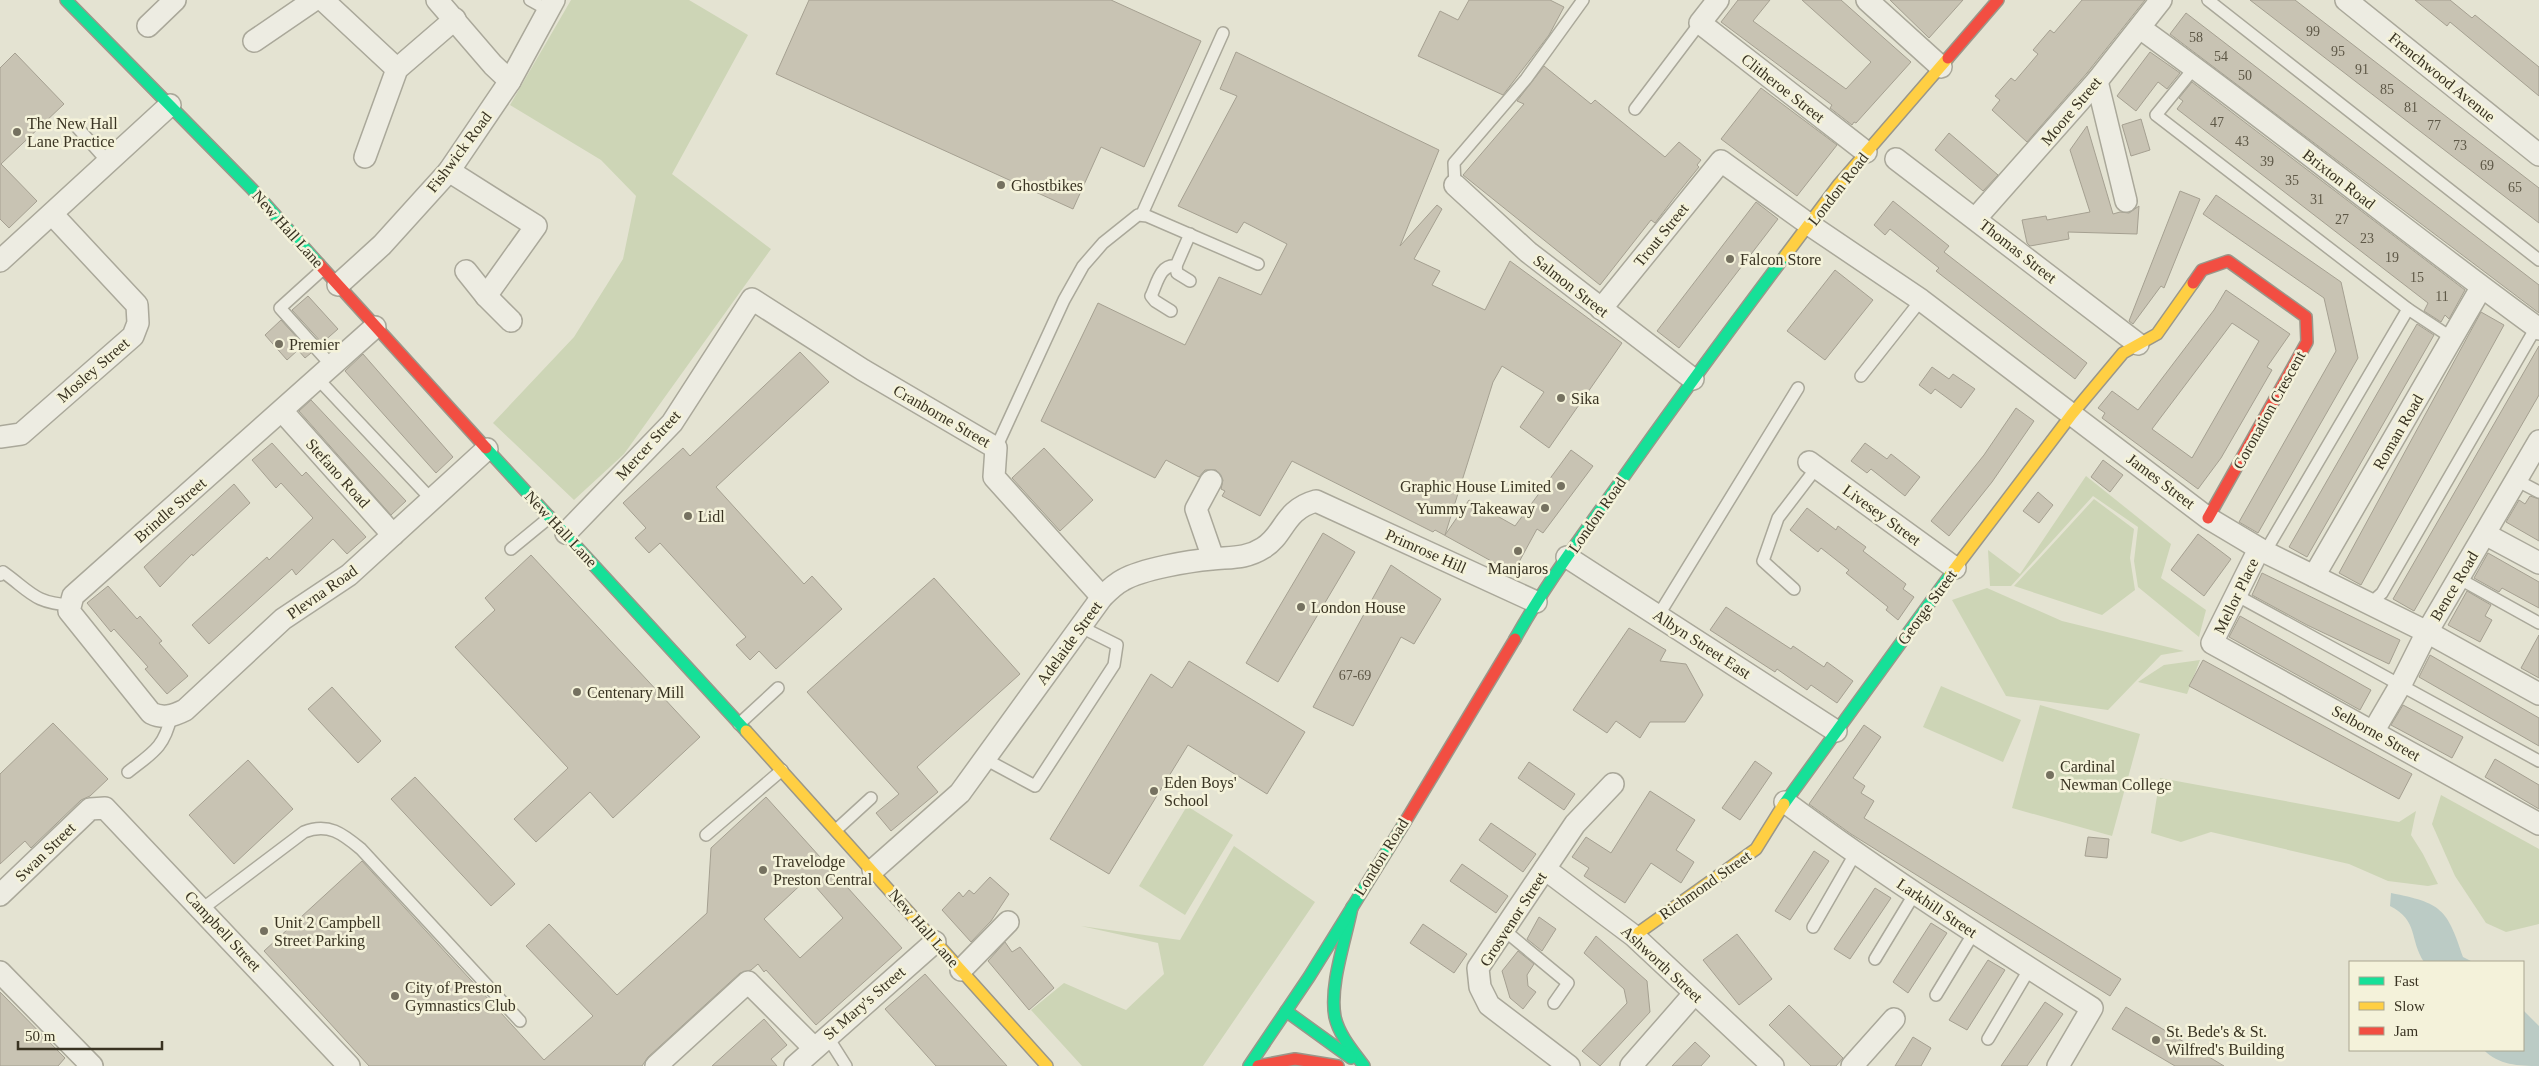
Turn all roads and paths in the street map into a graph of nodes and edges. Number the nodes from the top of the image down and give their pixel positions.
1 (66, 0) edge
2 (175, 0) edge
3 (314, 0) edge
4 (323, 0) edge
5 (437, 0) edge
6 (1583, 0) edge
7 (1718, 0) edge
8 (1867, 0) edge
9 (1998, 0) edge
10 (2161, 0) edge
11 (2208, 0) edge
12 (2346, 0) edge
13 (544, 3) edge
14 (455, 20) junction
15 (1700, 23) junction
16 (148, 26) dead end
17 (2140, 28) junction
18 (1223, 32) dead end
19 (254, 41) dead end
20 (1941, 67) junction
21 (2194, 67) junction
22 (397, 69) junction
23 (2097, 80) junction
24 (510, 81) junction
25 (170, 105) junction
26 (1635, 109) dead end
27 (77, 127) dead end
28 (1866, 152) junction
29 (2539, 155) edge
30 (365, 157) dead end
31 (1721, 161) joint
32 (108, 162) junction
33 (1900, 162) dead end
34 (449, 171) junction
35 (1455, 185) joint
36 (2126, 201) dead end
37 (52, 214) junction
38 (1142, 214) junction
39 (1976, 218) junction
40 (1810, 225) junction
41 (1190, 234) junction
42 (1, 259) edge
43 (2539, 260) edge
44 (1258, 264) dead end
45 (1176, 266) junction
46 (324, 269) junction
47 (466, 271) dead end
48 (1190, 281) dead end
49 (338, 285) junction
50 (2480, 288) junction
51 (486, 296) junction
52 (752, 299) joint
53 (1921, 300) junction
54 (1601, 309) junction
55 (2408, 310) junction
56 (1172, 311) dead end
57 (511, 320) dead end
58 (2538, 326) edge
59 (375, 327) junction
60 (2452, 338) junction
61 (2138, 344) junction
62 (325, 372) junction
63 (1861, 376) dead end
64 (1694, 380) junction
65 (1798, 388) dead end
66 (283, 412) junction
67 (2072, 414) junction
68 (0, 437) edge
69 (2539, 441) edge
70 (996, 448) junction
71 (486, 449) junction
72 (1813, 464) joint
73 (2516, 480) junction
74 (1211, 481) dead end
75 (2539, 492) edge
76 (432, 500) junction
77 (1316, 502) joint
78 (550, 517) junction
79 (2208, 518) junction
80 (566, 533) junction
81 (2485, 534) junction
82 (393, 535) junction
83 (511, 549) dead end
84 (2262, 551) junction
85 (1567, 557) junction
86 (1213, 558) junction
87 (2539, 563) edge
88 (1955, 568) junction
89 (0, 575) edge
90 (2314, 576) junction
91 (2458, 578) junction
92 (1794, 589) dead end
93 (2236, 595) junction
94 (1102, 597) junction
95 (1536, 602) junction
96 (2371, 603) junction
97 (71, 605) junction
98 (1658, 616) junction
99 (2539, 623) edge
100 (1081, 627) junction
101 (2427, 632) junction
102 (2212, 643) joint
103 (2401, 684) junction
104 (778, 688) dead end
105 (2539, 694) edge
106 (161, 715) junction
107 (740, 724) junction
108 (1836, 731) junction
109 (2373, 732) junction
110 (985, 759) junction
111 (2539, 761) edge
112 (782, 770) junction
113 (128, 772) dead end
114 (1613, 784) dead end
115 (871, 798) dead end
116 (1785, 802) junction
117 (90, 808) joint
118 (2539, 824) edge
119 (836, 830) junction
120 (706, 835) dead end
121 (1855, 854) junction
122 (1545, 869) junction
123 (873, 870) junction
124 (1914, 893) junction
125 (0, 895) edge
126 (1353, 903) junction
127 (202, 909) junction
128 (1008, 922) dead end
129 (1813, 926) dead end
130 (1504, 930) junction
131 (1974, 934) junction
132 (1634, 936) junction
133 (935, 942) junction
134 (1875, 959) dead end
135 (2030, 968) junction
136 (961, 970) junction
137 (0, 972) edge
138 (1694, 994) junction
139 (1936, 995) dead end
140 (1554, 1003) dead end
141 (1286, 1011) junction
142 (1894, 1019) dead end
143 (520, 1020) dead end
144 (1988, 1039) dead end
145 (820, 1042) junction
146 (92, 1066) edge
147 (350, 1066) edge
148 (656, 1066) edge
149 (795, 1066) edge
150 (846, 1066) edge
151 (1047, 1066) edge
152 (1249, 1066) edge
153 (1258, 1066) edge
154 (1338, 1066) edge
155 (1363, 1066) edge
156 (1569, 1066) edge
157 (1631, 1066) edge
158 (1772, 1066) edge
159 (1852, 1066) edge
160 (2058, 1066) edge

1 - 25 main road, New Hall Lane
2 - 16 street
3 - 19 street
4 - 22 street
5 - 14 street
6 - 35 lane
7 - 15 street
8 - 20 street
9 - 20 main road, London Road
10 - 17 street, Moore Street
11 - 43 lane
12 - 29 street, Frenchwood Avenue
13 - 24 street, Fishwick Road
14 - 22 street
14 - 24 street
15 - 26 lane
15 - 28 street, Clitheroe Street
17 - 21 street, Brixton Road
17 - 23 street, Moore Street
18 - 38 lane
20 - 28 main road, London Road
21 - 50 street, Brixton Road
21 - 55 lane
22 - 30 street
23 - 36 street
23 - 39 street, Moore Street
24 - 34 street, Fishwick Road
25 - 32 street
25 - 46 main road, New Hall Lane
27 - 32 lane
28 - 40 main road, London Road
31 - 40 street, James Street
31 - 54 street, Trout Street
32 - 37 street
33 - 39 street, Thomas Street
34 - 49 street, Fishwick Road
34 - 51 street
35 - 54 street, Salmon Street
37 - 42 street
37 - 68 street, Mosley Street
38 - 41 lane
38 - 70 lane
39 - 61 street, Thomas Street
40 - 53 street, James Street
40 - 64 main road, London Road
41 - 44 lane
41 - 45 lane
45 - 48 lane
45 - 56 lane
46 - 49 main road, New Hall Lane
46 - 62 lane
47 - 51 street
49 - 59 main road, New Hall Lane
50 - 58 street, Brixton Road
50 - 60 street, Roman Road
51 - 57 street
52 - 70 street, Cranborne Street
52 - 80 street, Mercer Street
53 - 63 lane
53 - 67 street, James Street
54 - 64 street, Salmon Street
55 - 60 lane
55 - 84 lane
58 - 96 lane
59 - 62 street, Brindle Street
59 - 71 main road, New Hall Lane
60 - 90 street, Roman Road
61 - 67 main road, Coronation Crescent
61 - 79 main road, Coronation Crescent
62 - 66 street, Brindle Street
62 - 76 lane
64 - 85 main road, London Road
65 - 98 lane
66 - 82 street, Stefano Road
66 - 97 street, Brindle Street
67 - 79 street, James Street
67 - 88 main road, George Street
69 - 73 street, Bence Road
70 - 94 street, Cranborne Street
71 - 76 street, Plevna Road
71 - 78 main road, New Hall Lane
72 - 88 street, Livesey Street
72 - 92 lane
73 - 75 lane
73 - 81 street, Bence Road
74 - 86 street
76 - 82 street, Plevna Road
77 - 86 street, Adelaide Street
77 - 95 street, Primrose Hill
78 - 80 main road, New Hall Lane
78 - 83 lane
79 - 84 street, James Street
80 - 107 main road, New Hall Lane
81 - 87 street
81 - 91 street, Bence Road
82 - 106 street, Plevna Road
84 - 90 street, James Street
84 - 93 street, Mellor Place
85 - 95 main road, London Road
85 - 98 street, Albyn Street East
86 - 94 street, Adelaide Street
88 - 108 main road, George Street
89 - 97 lane
90 - 96 street, James Street
91 - 99 lane
91 - 101 street, Bence Road
93 - 102 street, Mellor Place
93 - 103 lane
94 - 100 street, Adelaide Street
95 - 126 main road, London Road
96 - 101 street, James Street
97 - 106 street
98 - 108 street, Albyn Street East
100 - 110 street, Adelaide Street
100 - 110 lane
101 - 103 street, Bence Road
101 - 105 street, James Street
102 - 109 street, Selborne Street
103 - 109 street, Bence Road
103 - 111 lane
104 - 107 lane
106 - 113 lane
107 - 112 main road, New Hall Lane
108 - 116 main road, George Street
109 - 118 street, Selborne Street
110 - 123 street, Adelaide Street
112 - 119 main road, New Hall Lane
112 - 120 lane
114 - 122 street, Grosvenor Street
115 - 119 lane
116 - 121 street, Larkhill Street
116 - 132 main road, Richmond Street
117 - 125 street, Swan Street
117 - 127 street, Campbell Street
119 - 123 main road, New Hall Lane
121 - 124 street, Larkhill Street
121 - 129 lane
122 - 130 street, Grosvenor Street
122 - 132 street, Ashworth Street
123 - 133 main road, New Hall Lane
124 - 131 street, Larkhill Street
124 - 134 lane
126 - 141 main road, London Road
126 - 155 main road
127 - 143 lane
127 - 147 street, Campbell Street
128 - 136 street
130 - 140 lane
130 - 156 street, Grosvenor Street
131 - 135 street, Larkhill Street
131 - 139 lane
132 - 138 street, Ashworth Street
133 - 136 main road, New Hall Lane
133 - 145 street, St Mary's Street
135 - 144 lane
135 - 160 street, Larkhill Street
136 - 151 main road, New Hall Lane
137 - 146 street
138 - 157 street
138 - 158 street, Ashworth Street
141 - 152 main road, London Road
141 - 155 main road
142 - 159 street
145 - 148 street
145 - 149 street, St Mary's Street
145 - 150 lane
153 - 154 main road

